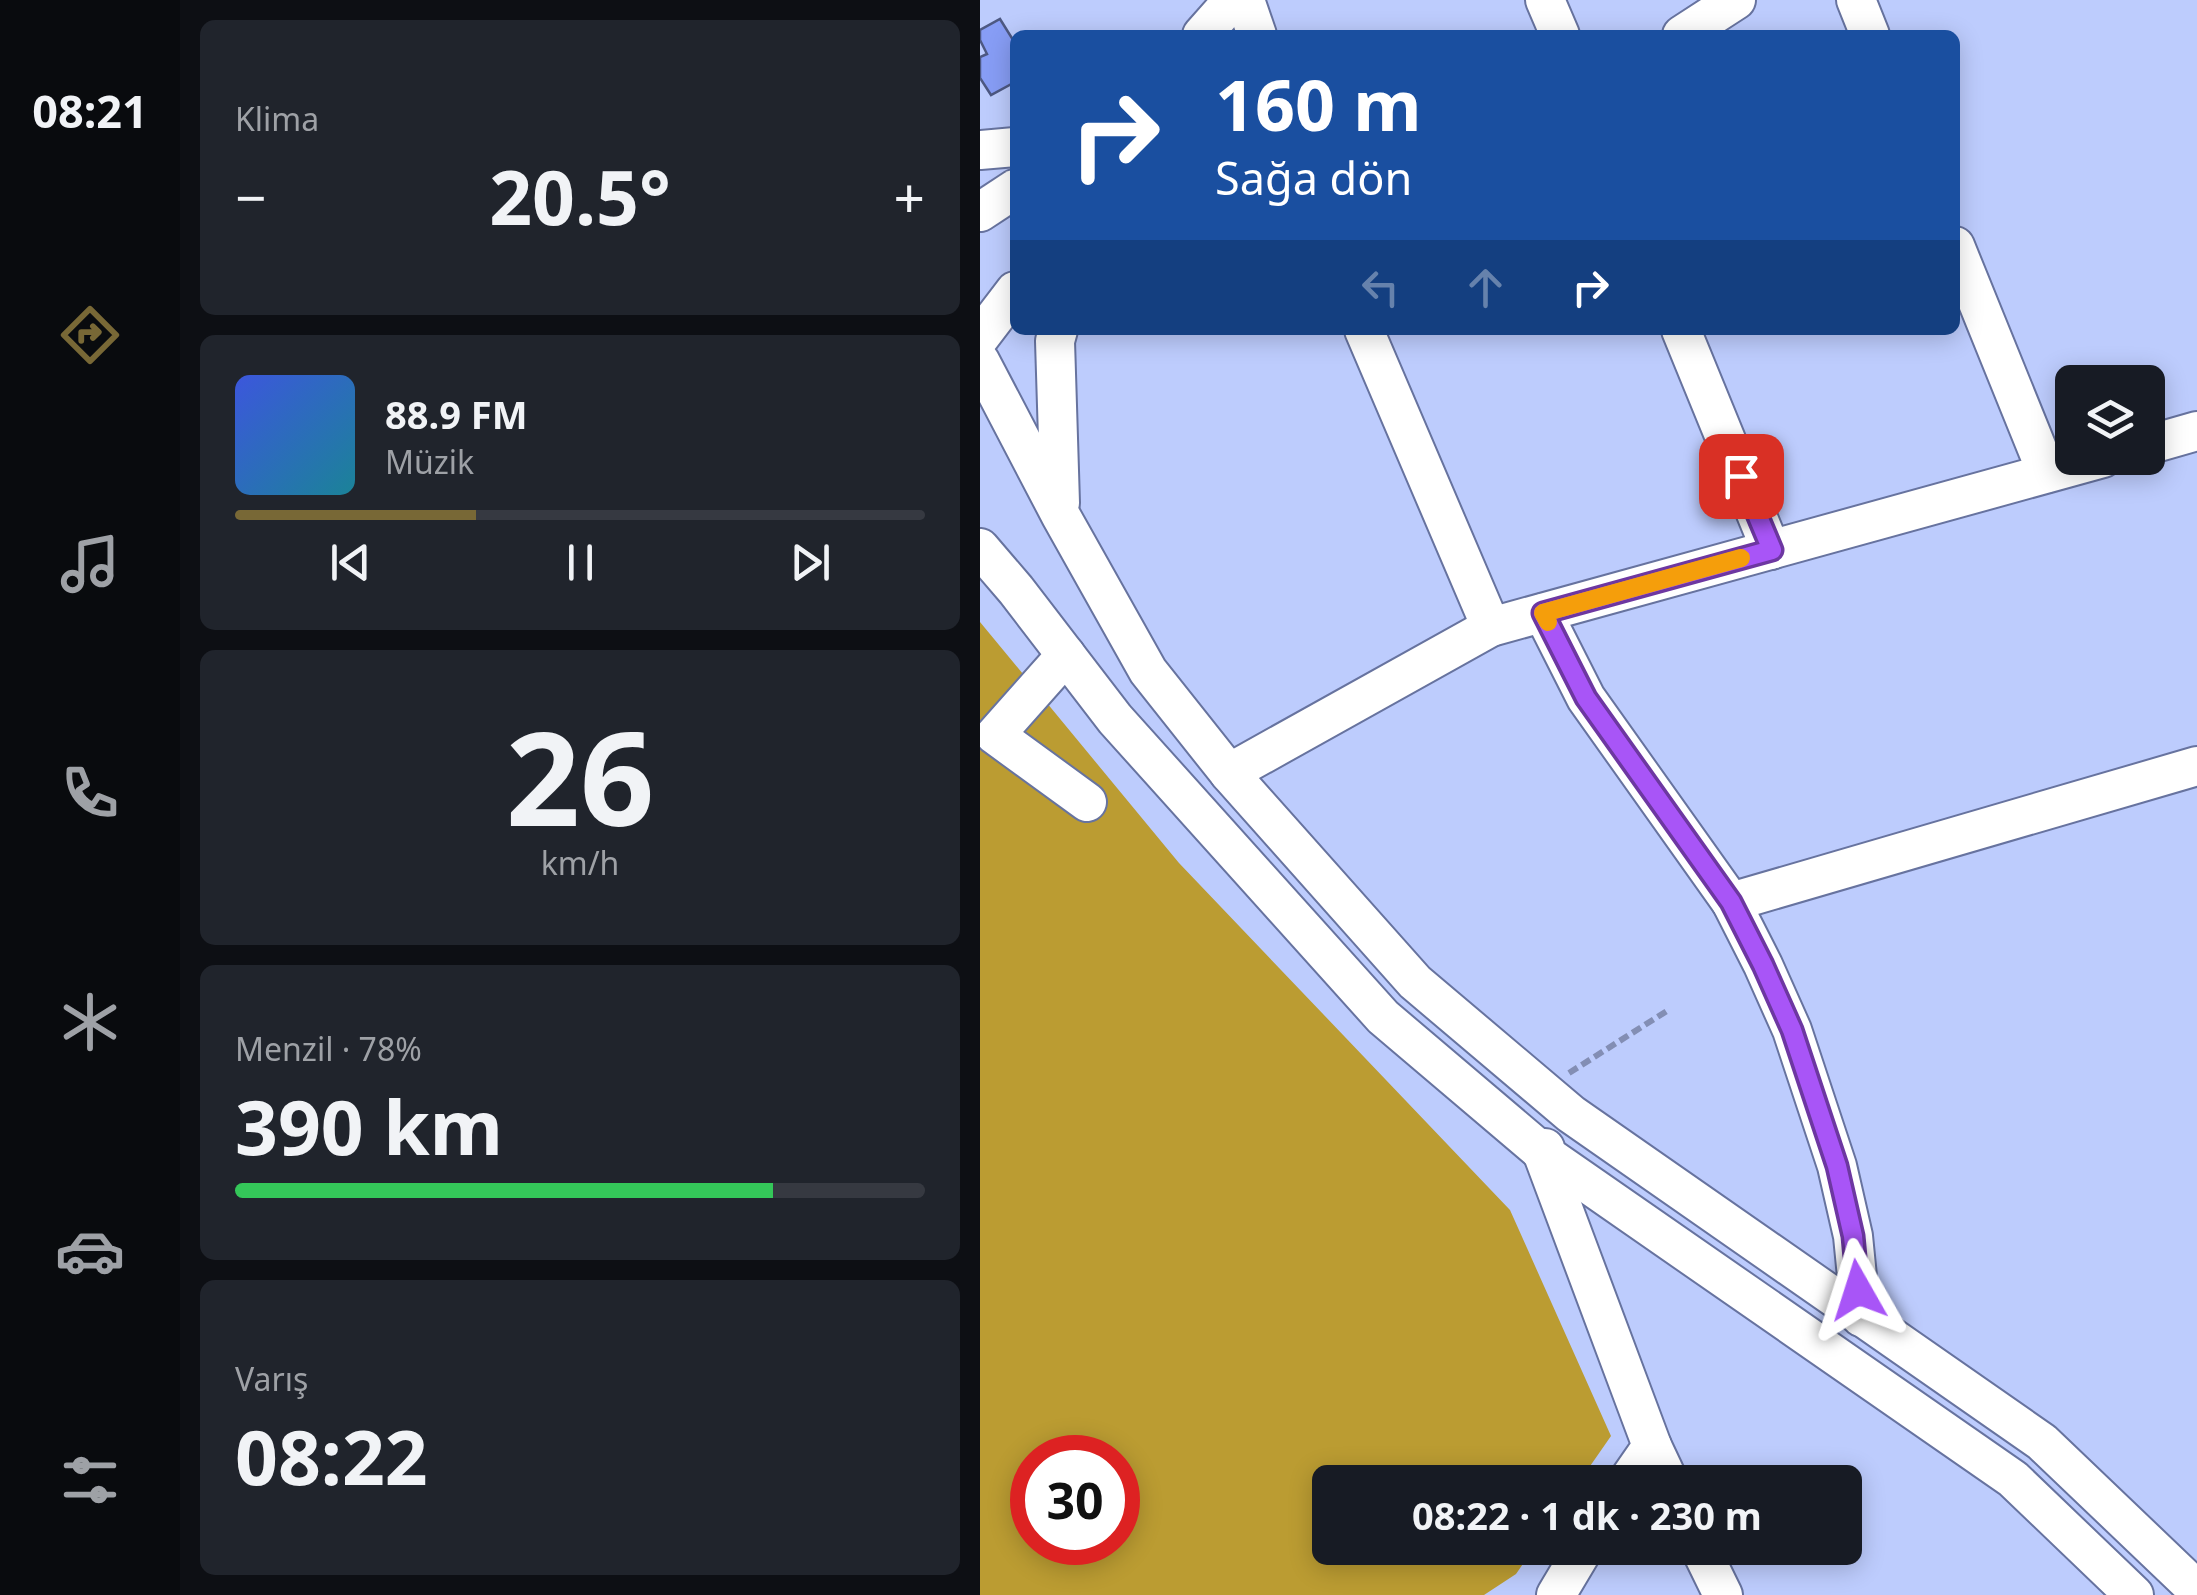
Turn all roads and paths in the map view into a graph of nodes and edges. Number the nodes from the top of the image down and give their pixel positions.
1 (1233, 0) edge
2 (1245, 0) edge
3 (1545, 0) edge
4 (1736, 0) edge
5 (1856, 0) edge
6 (1206, 30) edge
7 (1255, 30) edge
8 (1558, 30) edge
9 (1690, 30) edge
10 (1868, 30) edge
11 (1010, 148) edge
12 (980, 150) edge
13 (1010, 193) edge
14 (980, 212) edge
15 (1960, 258) edge
16 (1010, 298) edge
17 (1057, 335) edge
18 (1366, 335) edge
19 (1683, 335) edge
20 (980, 337) edge
21 (980, 361) edge
22 (2197, 431) edge
23 (2165, 440) edge
24 (2055, 471) edge
25 (2046, 473) junction
26 (1061, 516) junction
27 (980, 548) edge
28 (1772, 550) junction
29 (1543, 613) junction
30 (1491, 628) junction
31 (1066, 654) junction
32 (2197, 766) edge
33 (1229, 773) junction
34 (1087, 802) dead end
35 (1731, 902) junction
36 (1670, 1009) dead end
37 (1542, 1090) junction
38 (1571, 1114) junction
39 (1542, 1152) junction
40 (1861, 1317) junction
41 (1652, 1446) junction
42 (1639, 1465) edge
43 (1661, 1465) edge
44 (1572, 1565) edge
45 (1708, 1565) edge
46 (2197, 1590) edge
47 (1554, 1591) edge
48 (1723, 1595) edge
49 (2134, 1595) edge

1 - 6 street
2 - 7 street
3 - 8 street
4 - 9 street
5 - 10 street
11 - 12 street
13 - 14 street
15 - 25 street
16 - 20 street
17 - 26 street
18 - 30 street
19 - 28 street
21 - 26 street
22 - 23 street
24 - 25 street
25 - 28 street
26 - 33 street
27 - 31 street
28 - 29 street
29 - 30 street
29 - 35 street
30 - 33 street
31 - 34 street
31 - 39 street
32 - 35 street
33 - 37 street
35 - 40 street
36 - 37 path
37 - 38 street
38 - 39 street
38 - 40 street
39 - 41 street
39 - 49 street
40 - 46 street
41 - 42 street
41 - 43 street
44 - 47 street
45 - 48 street

